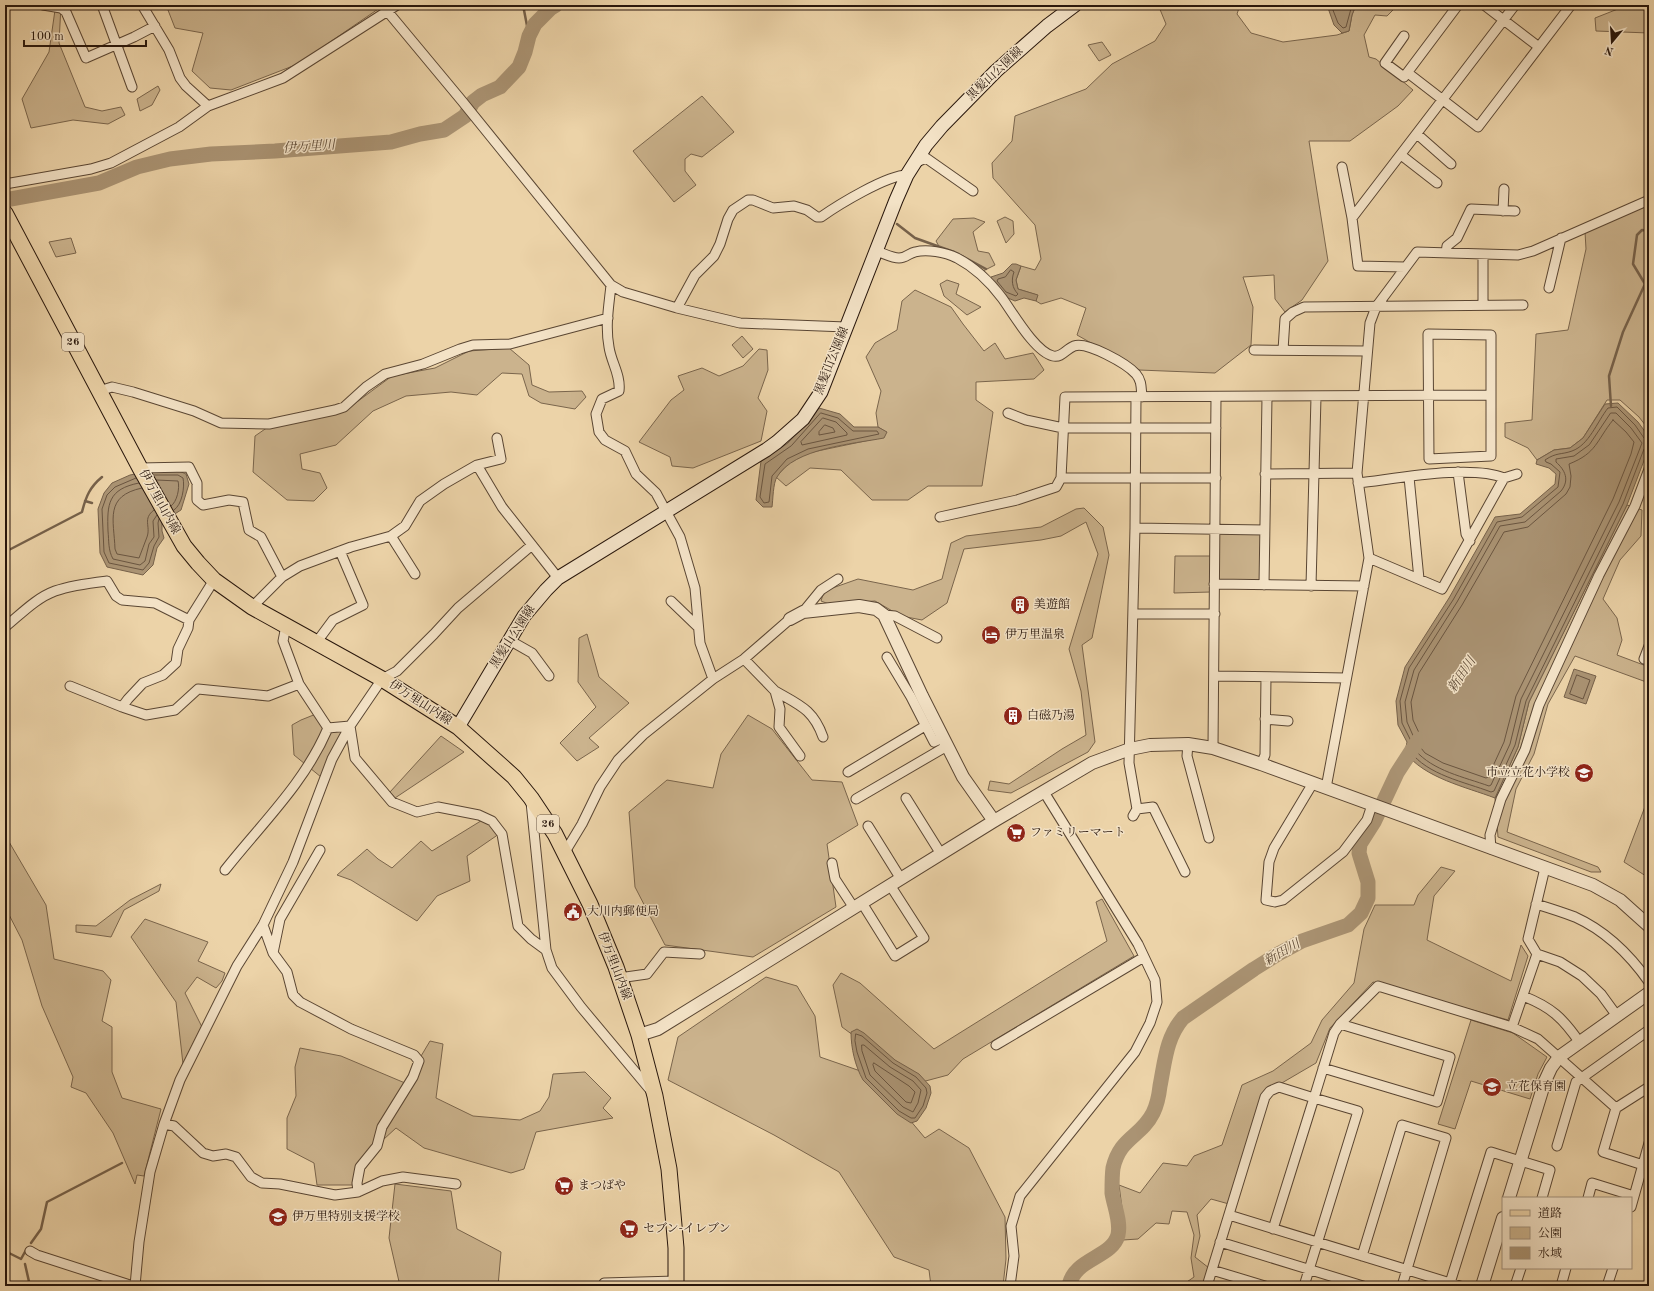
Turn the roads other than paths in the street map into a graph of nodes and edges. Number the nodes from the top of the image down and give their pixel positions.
1 (43, 5) edge
2 (102, 5) edge
3 (142, 5) edge
4 (397, 5) edge
5 (1075, 5) edge
6 (1458, 5) edge
7 (1484, 5) edge
8 (1515, 5) edge
9 (1571, 5) edge
10 (388, 12) junction
11 (1504, 20) junction
12 (155, 26) junction
13 (1404, 36) dead end
14 (116, 45) junction
15 (1539, 47) junction
16 (1408, 73) junction
17 (132, 87) dead end
18 (1443, 100) junction
19 (208, 106) junction
20 (1417, 134) junction
21 (1401, 154) junction
22 (914, 163) junction
23 (1451, 164) dead end
24 (1342, 167) dead end
25 (907, 175) junction
26 (1437, 182) dead end
27 (5, 184) edge
28 (1504, 189) dead end
29 (973, 191) dead end
30 (1649, 200) edge
31 (1503, 211) junction
32 (1514, 211) dead end
33 (6, 214) edge
34 (1352, 218) junction
35 (1561, 238) junction
36 (876, 251) junction
37 (1446, 253) junction
38 (1483, 254) junction
39 (1405, 268) junction
40 (611, 285) junction
41 (1549, 288) dead end
42 (1482, 305) junction
43 (1523, 305) dead end
44 (1376, 307) junction
45 (677, 308) junction
46 (608, 318) junction
47 (846, 327) junction
48 (1254, 350) dead end
49 (1283, 350) junction
50 (1368, 351) junction
51 (99, 391) junction
52 (1490, 395) junction
53 (1216, 396) junction
54 (1267, 396) junction
55 (1363, 396) junction
56 (1428, 396) junction
57 (1139, 397) junction
58 (1316, 397) junction
59 (1008, 413) dead end
60 (1063, 428) junction
61 (1136, 428) junction
62 (1216, 428) junction
63 (497, 438) dead end
64 (477, 465) junction
65 (140, 468) junction
66 (1649, 469) edge
67 (1458, 472) junction
68 (1266, 474) junction
69 (1313, 474) junction
70 (1517, 474) dead end
71 (1409, 477) junction
72 (1061, 478) junction
73 (1135, 478) junction
74 (1216, 478) junction
75 (1357, 478) junction
76 (1504, 478) junction
77 (666, 511) junction
78 (940, 516) dead end
79 (1135, 528) junction
80 (1215, 529) junction
81 (1264, 530) junction
82 (391, 536) junction
83 (1470, 541) junction
84 (532, 545) junction
85 (340, 551) junction
86 (1369, 558) junction
87 (416, 574) dead end
88 (282, 577) junction
89 (558, 578) junction
90 (838, 578) dead end
91 (1419, 579) junction
92 (214, 580) junction
93 (1214, 584) junction
94 (1264, 585) junction
95 (1311, 586) junction
96 (1364, 586) junction
97 (671, 601) dead end
98 (252, 607) junction
99 (803, 612) junction
100 (1133, 614) junction
101 (1215, 614) junction
102 (884, 615) junction
103 (790, 619) joint
104 (189, 620) junction
105 (286, 626) junction
106 (5, 627) edge
107 (698, 627) junction
108 (937, 638) dead end
109 (509, 640) junction
110 (316, 643) junction
111 (1649, 646) edge
112 (887, 657) dead end
113 (744, 659) junction
114 (1649, 660) edge
115 (549, 676) dead end
116 (1215, 676) junction
117 (1266, 677) junction
118 (1346, 678) junction
119 (382, 679) junction
120 (713, 679) junction
121 (299, 684) junction
122 (70, 686) dead end
123 (775, 691) junction
124 (122, 707) junction
125 (1265, 719) junction
126 (1288, 721) dead end
127 (350, 726) junction
128 (925, 726) junction
129 (458, 727) junction
130 (328, 728) junction
131 (823, 737) dead end
132 (945, 742) junction
133 (1188, 744) junction
134 (1213, 748) junction
135 (1130, 749) junction
136 (800, 756) dead end
137 (1261, 764) junction
138 (848, 772) dead end
139 (1313, 783) junction
140 (1326, 788) junction
141 (1044, 792) junction
142 (531, 798) junction
143 (906, 798) dead end
144 (856, 799) dead end
145 (1372, 805) junction
146 (994, 821) junction
147 (868, 826) dead end
148 (1209, 838) dead end
149 (1491, 849) junction
150 (320, 850) dead end
151 (565, 852) junction
152 (941, 854) junction
153 (832, 863) dead end
154 (1545, 868) junction
155 (225, 870) dead end
156 (1184, 872) dead end
157 (896, 882) junction
158 (1536, 904) junction
159 (858, 905) junction
160 (263, 925) junction
161 (1649, 926) edge
162 (546, 950) junction
163 (273, 953) junction
164 (700, 954) dead end
165 (1537, 954) junction
166 (1144, 957) junction
167 (619, 978) junction
168 (1649, 982) edge
169 (1649, 994) edge
170 (1523, 996) junction
171 (1617, 1016) junction
172 (1340, 1024) junction
173 (1512, 1027) junction
174 (1649, 1030) edge
175 (639, 1035) junction
176 (1580, 1042) junction
177 (996, 1045) dead end
178 (1559, 1057) junction
179 (1323, 1068) junction
180 (1581, 1077) junction
181 (1649, 1087) edge
182 (655, 1096) junction
183 (1314, 1098) junction
184 (1616, 1108) junction
185 (164, 1124) junction
186 (1649, 1143) edge
187 (1557, 1146) dead end
188 (1520, 1161) junction
189 (1643, 1165) junction
190 (456, 1184) dead end
191 (358, 1192) junction
192 (1634, 1196) junction
193 (1509, 1197) edge
194 (1542, 1197) edge
195 (1588, 1197) edge
196 (1632, 1203) edge
197 (1229, 1216) junction
198 (1502, 1221) edge
199 (1273, 1229) junction
200 (1220, 1242) junction
201 (1318, 1243) junction
202 (30, 1251) dead end
203 (1362, 1256) junction
204 (1521, 1269) edge
205 (1566, 1269) edge
206 (1613, 1269) edge
207 (1212, 1270) junction
208 (1309, 1270) junction
209 (1406, 1270) junction
210 (604, 1283) dead end
211 (676, 1284) edge
212 (1260, 1285) edge
213 (1455, 1285) edge
214 (134, 1286) edge
215 (1010, 1286) edge
216 (1207, 1286) edge
217 (1304, 1286) edge
218 (1363, 1286) edge
219 (1402, 1286) edge
220 (1482, 1286) edge
221 (1515, 1286) edge
222 (1561, 1286) edge
223 (1607, 1286) edge

1 - 14 street
2 - 14 street
3 - 12 street
4 - 10 street
5 - 22 main road, 黒髪山公園線
6 - 16 street
7 - 11 street
8 - 11 street
9 - 15 street
10 - 19 street
10 - 40 street
11 - 15 street
11 - 18 street
12 - 14 street
12 - 19 street
13 - 16 street
14 - 17 street
15 - 18 street
16 - 18 street
18 - 20 street
19 - 27 street
20 - 21 street
20 - 23 street
21 - 26 street
21 - 34 street
22 - 25 main road, 黒髪山公園線
22 - 29 street
24 - 34 street
25 - 36 main road, 黒髪山公園線
25 - 45 street
28 - 31 street
30 - 35 street
31 - 32 street
31 - 37 street
33 - 51 main road, 伊万里山内線 / 26
34 - 39 street
35 - 38 street
35 - 41 street
36 - 47 main road, 黒髪山公園線
36 - 57 street
37 - 38 street
37 - 39 street
38 - 42 street
39 - 44 street
40 - 45 street
40 - 46 street
42 - 43 street
42 - 44 street
44 - 49 street
44 - 50 street
45 - 47 street
46 - 51 street
46 - 77 street
47 - 77 main road, 黒髪山公園線
48 - 49 street
49 - 50 street
50 - 55 street
51 - 65 main road, 伊万里山内線 / 26
52 - 56 street
52 - 56 street
52 - 56 street
53 - 54 street
53 - 57 street
53 - 62 street
54 - 58 street
54 - 68 street
55 - 56 street
55 - 58 street
55 - 75 street
57 - 60 street
57 - 61 street
58 - 69 street
59 - 60 street
60 - 61 street
60 - 72 street
61 - 62 street
61 - 73 street
62 - 74 street
63 - 64 street
64 - 82 street
64 - 84 street
65 - 88 street
65 - 92 main road, 伊万里山内線 / 26
66 - 149 street
67 - 71 street
67 - 76 street
67 - 83 street
68 - 69 street
68 - 81 street
69 - 75 street
69 - 95 street
70 - 76 street
71 - 75 street
71 - 91 street
72 - 73 street
72 - 78 street
73 - 74 street
73 - 79 street
74 - 80 street
75 - 86 street
76 - 83 street
77 - 89 main road, 黒髪山公園線
77 - 107 street
79 - 80 street
79 - 100 street
80 - 81 street
80 - 93 street
81 - 94 street
82 - 85 street
82 - 87 street
83 - 91 street
84 - 89 street
84 - 119 street
85 - 88 street
85 - 110 street
86 - 91 street
86 - 96 street
88 - 98 street
89 - 109 main road, 黒髪山公園線
90 - 99 street
92 - 98 main road, 伊万里山内線 / 26
92 - 104 street
93 - 94 street
93 - 101 street
94 - 95 street
95 - 96 street
96 - 118 street
97 - 107 street
98 - 105 main road, 伊万里山内線 / 26
99 - 102 street
99 - 103 street
100 - 101 street
100 - 135 street
101 - 116 street
102 - 108 street
102 - 132 street
103 - 113 street
104 - 106 street
104 - 124 street
105 - 110 main road, 伊万里山内線 / 26
105 - 121 street
107 - 120 street
109 - 115 street
109 - 129 main road, 黒髪山公園線
110 - 119 main road, 伊万里山内線 / 26
111 - 114 street
112 - 128 street
113 - 120 street
113 - 123 street
116 - 117 street
116 - 134 street
117 - 118 street
117 - 125 street
118 - 140 street
119 - 127 street
119 - 129 main road, 伊万里山内線 / 26
120 - 151 street
121 - 124 street
121 - 130 street
122 - 124 street
123 - 131 street
123 - 136 street
125 - 126 street
125 - 137 street
127 - 130 street
127 - 160 street
127 - 162 street
128 - 132 street
128 - 138 street
129 - 142 main road, 伊万里山内線 / 26
130 - 155 street
132 - 144 street
132 - 146 street
133 - 134 street
133 - 135 street
133 - 148 street
134 - 137 street
135 - 141 street
135 - 156 street
137 - 139 street
139 - 140 street
139 - 145 street
140 - 145 street
141 - 146 street
141 - 166 street
142 - 151 main road, 伊万里山内線 / 26
142 - 162 street
143 - 152 street
145 - 149 street
146 - 152 street
147 - 157 street
149 - 154 street
150 - 163 street
151 - 167 main road, 伊万里山内線 / 26
152 - 157 street
153 - 159 street
154 - 158 street
154 - 161 street
157 - 159 street
157 - 159 street
158 - 165 street
158 - 168 street
159 - 175 street
160 - 163 street
160 - 185 street
162 - 182 street
163 - 191 street
164 - 167 street
165 - 170 street
165 - 171 street
166 - 177 street
166 - 215 street
167 - 175 main road, 伊万里山内線 / 26
169 - 171 street
170 - 173 street
170 - 176 street
171 - 176 street
172 - 173 street
172 - 179 street
172 - 179 street
173 - 178 street
174 - 180 street
175 - 182 main road, 伊万里山内線 / 26
176 - 178 street
178 - 180 street
178 - 188 street
179 - 183 street
180 - 184 street
180 - 187 street
181 - 184 street
182 - 211 main road, 伊万里山内線 / 26
183 - 197 street
183 - 199 street
183 - 201 street
184 - 189 street
185 - 191 street
185 - 214 street
186 - 189 street
188 - 193 street
188 - 194 street
188 - 213 street
189 - 192 street
190 - 191 street
192 - 195 street
192 - 196 street
197 - 199 street
197 - 200 street
198 - 220 street
199 - 201 street
200 - 207 street
200 - 208 street
201 - 203 street
201 - 208 street
202 - 214 street
203 - 209 street
203 - 209 street
204 - 221 street
205 - 222 street
206 - 223 street
207 - 212 street
207 - 216 street
208 - 217 street
208 - 218 street
209 - 213 street
209 - 219 street
210 - 211 street

